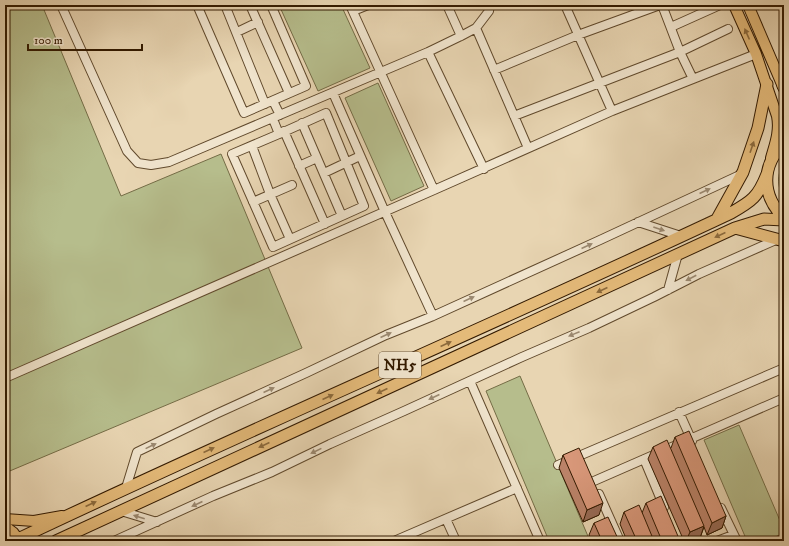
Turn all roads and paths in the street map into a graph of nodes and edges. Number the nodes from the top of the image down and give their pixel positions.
1 (61, 5) edge
2 (197, 5) edge
3 (225, 5) edge
4 (250, 5) edge
5 (271, 5) edge
6 (368, 5) edge
7 (447, 5) edge
8 (490, 5) edge
9 (565, 5) edge
10 (661, 5) edge
11 (720, 5) edge
12 (734, 5) edge
13 (748, 5) edge
14 (352, 8) edge
15 (258, 22) junction
16 (671, 27) junction
17 (476, 28) junction
18 (728, 29) dead end
19 (237, 32) junction
20 (578, 35) junction
21 (461, 36) junction
22 (428, 52) junction
23 (680, 52) junction
24 (756, 54) junction
25 (494, 70) junction
26 (381, 72) junction
27 (693, 79) junction
28 (599, 82) junction
29 (767, 84) junction
30 (784, 87) edge
31 (332, 92) junction
32 (289, 94) junction
33 (269, 102) junction
34 (612, 111) junction
35 (514, 116) junction
36 (276, 117) junction
37 (302, 123) junction
38 (282, 133) junction
39 (784, 143) edge
40 (252, 146) junction
41 (528, 148) junction
42 (360, 156) junction
43 (317, 158) junction
44 (346, 162) junction
45 (300, 166) junction
46 (484, 169) junction
47 (768, 169) junction
48 (324, 173) junction
49 (743, 173) junction
50 (292, 185) dead end
51 (434, 190) junction
52 (270, 194) junction
53 (253, 202) junction
54 (385, 212) junction
55 (342, 216) junction
56 (784, 219) edge
57 (717, 220) junction
58 (638, 222) junction
59 (325, 224) junction
60 (735, 228) junction
61 (681, 236) junction
62 (290, 239) junction
63 (781, 240) edge
64 (678, 254) junction
65 (668, 290) junction
66 (433, 316) junction
67 (784, 368) edge
68 (5, 378) edge
69 (470, 381) junction
70 (784, 398) edge
71 (679, 412) junction
72 (690, 438) junction
73 (697, 452) edge
74 (644, 459) junction
75 (558, 464) dead end
76 (126, 488) junction
77 (517, 488) junction
78 (718, 500) edge
79 (121, 511) junction
80 (69, 514) junction
81 (666, 514) edge
82 (5, 519) edge
83 (446, 519) junction
84 (157, 522) junction
85 (5, 527) edge
86 (77, 531) junction
87 (735, 538) edge
88 (784, 538) edge
89 (18, 540) edge
90 (56, 541) edge
91 (64, 541) edge
92 (114, 541) edge
93 (394, 541) edge
94 (456, 541) edge
95 (540, 541) edge
96 (620, 541) edge
97 (717, 541) edge
98 (777, 541) edge

1 - 36 street
2 - 33 street
3 - 19 street
4 - 15 street
5 - 32 street
6 - 14 street
7 - 21 street
8 - 17 street
9 - 20 street
10 - 16 street
10 - 20 street
11 - 16 street
24 -> 12 main road
13 - 30 main road
14 - 26 street
15 - 19 street
15 - 32 street
16 - 23 street
17 - 21 street
17 - 25 street
18 - 23 street
19 - 33 street
20 - 25 street
20 - 28 street
21 - 22 street
22 - 26 street
22 - 46 street
23 - 27 street
23 - 28 street
24 - 27 street
24 - 29 main road
25 - 35 street
26 - 31 street
26 - 51 street
27 - 34 street
28 - 34 street
28 - 35 street
29 - 47 main road
49 -> 29 highway
31 - 36 street
31 - 42 street
32 - 33 street
33 - 36 street
34 - 41 street
35 - 41 street
36 - 38 street
37 - 38 street
37 - 43 street
37 - 44 street
38 - 40 street
38 - 45 street
39 - 47 highway, NH5
40 - 52 street
40 - 53 street
41 - 46 street
42 - 44 street
42 - 54 street
43 - 45 street
43 - 48 street
44 - 48 street
44 - 55 street
45 - 59 street
46 - 51 street
47 - 56 highway, NH5
47 - 57 highway, NH5
48 - 55 street
49 - 57 highway
58 -> 49 street
50 - 52 street
51 - 54 street
52 - 53 street
52 - 62 street
53 - 62 street
54 - 66 street
54 - 68 street
55 - 59 street
56 - 60 highway, NH5
57 - 61 highway, NH5
58 -> 61 street
66 -> 58 street
59 - 62 street
60 - 63 highway
60 -> 64 highway, NH5
76 -> 61 highway, NH5
63 -> 65 street
64 - 65 street
64 -> 79 highway, NH5
65 -> 69 street
76 -> 66 street
67 - 71 street
69 - 77 street
69 -> 84 street
70 - 72 street
71 - 72 street
71 - 75 street
72 - 73 street
72 - 74 street
74 - 81 street
74 - 96 street
80 -> 76 highway, NH5
77 - 83 street
77 - 95 street
78 - 87 street
84 -> 79 street
79 - 86 highway, NH5
80 - 82 main road
80 - 89 highway, NH5
83 - 93 street
83 - 94 street
84 - 92 street
85 - 89 highway, NH5
86 - 90 highway, NH5
86 - 91 main road
87 - 97 street
88 - 98 street

